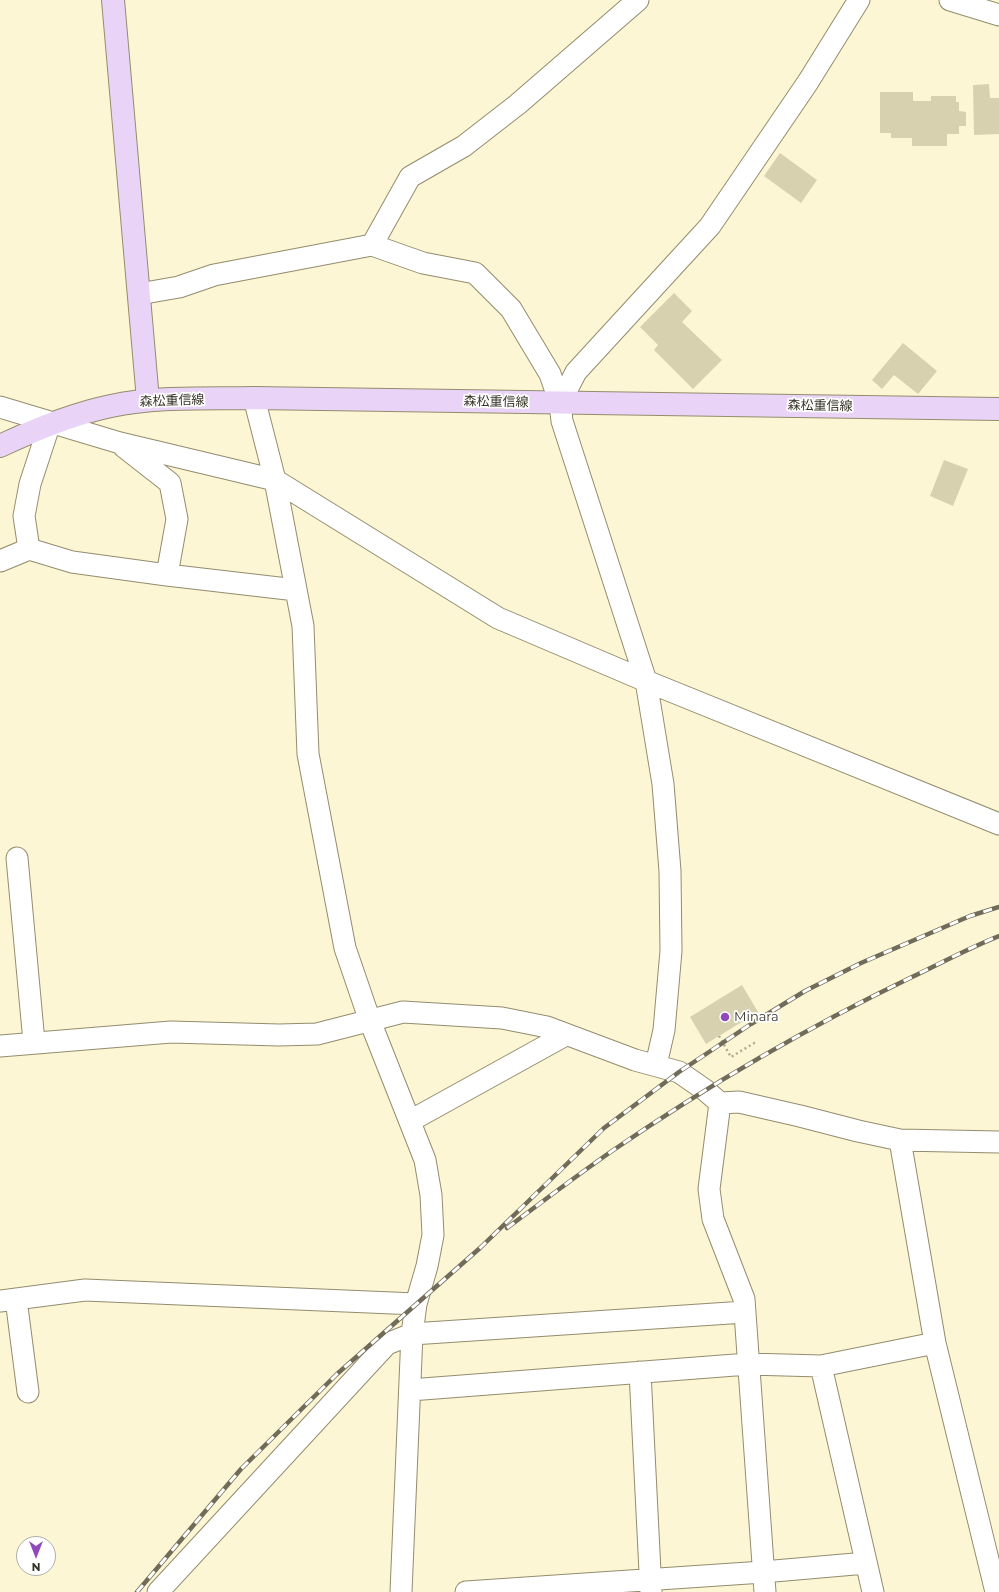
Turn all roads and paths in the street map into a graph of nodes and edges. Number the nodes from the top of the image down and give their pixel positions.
1 (113, 0) edge
2 (638, 0) edge
3 (859, 0) edge
4 (950, 0) edge
5 (999, 15) edge
6 (372, 245) junction
7 (139, 294) junction
8 (254, 398) junction
9 (148, 400) junction
10 (560, 403) junction
11 (0, 407) edge
12 (999, 409) edge
13 (50, 423) junction
14 (120, 444) junction
15 (0, 446) edge
16 (275, 480) junction
17 (29, 549) junction
18 (0, 561) edge
19 (167, 574) junction
20 (296, 590) junction
21 (646, 681) junction
22 (999, 824) edge
23 (18, 858) dead end
24 (370, 1021) junction
25 (547, 1027) junction
26 (719, 1036) dead end
27 (34, 1042) junction
28 (756, 1042) dead end
29 (0, 1046) edge
30 (656, 1065) junction
31 (720, 1103) junction
32 (410, 1121) junction
33 (900, 1140) junction
34 (999, 1142) edge
35 (8, 1300) edge
36 (416, 1304) junction
37 (745, 1312) junction
38 (412, 1334) junction
39 (935, 1343) junction
40 (748, 1364) junction
41 (821, 1366) junction
42 (640, 1372) junction
43 (410, 1390) junction
44 (28, 1392) dead end
45 (866, 1563) junction
46 (764, 1582) edge
47 (651, 1586) edge
48 (159, 1592) edge
49 (401, 1592) edge
50 (466, 1592) edge
51 (873, 1592) edge
52 (996, 1592) edge

1 - 7 main road
2 - 6 street
3 - 10 street
4 - 5 street
6 - 7 street
6 - 10 street
7 - 9 main road
8 - 9 main road, 森松重信線
8 - 10 main road, 森松重信線
8 - 16 street
9 - 13 main road, 森松重信線
10 - 12 main road, 森松重信線
10 - 21 street
11 - 13 street
13 - 14 street
13 - 15 main road, 森松重信線
13 - 17 street
14 - 16 street
14 - 19 street
16 - 20 street
16 - 21 street
17 - 18 street
17 - 19 street
19 - 20 street
20 - 24 street
21 - 22 street
21 - 30 street
23 - 27 street
24 - 25 street
24 - 27 street
24 - 32 street
25 - 30 street
25 - 32 street
26 - 28 path
27 - 29 street
30 - 31 street
31 - 33 street
31 - 37 street
32 - 36 street
33 - 34 street
33 - 39 street
35 - 36 street
35 - 44 street
36 - 38 street
37 - 38 street
37 - 40 street
38 - 43 street
38 - 48 street
39 - 41 street
39 - 52 street
40 - 41 street
40 - 42 street
40 - 46 street
41 - 45 street
42 - 43 street
42 - 47 street
43 - 49 street
45 - 46 street
45 - 51 street
46 - 47 street
47 - 50 street

